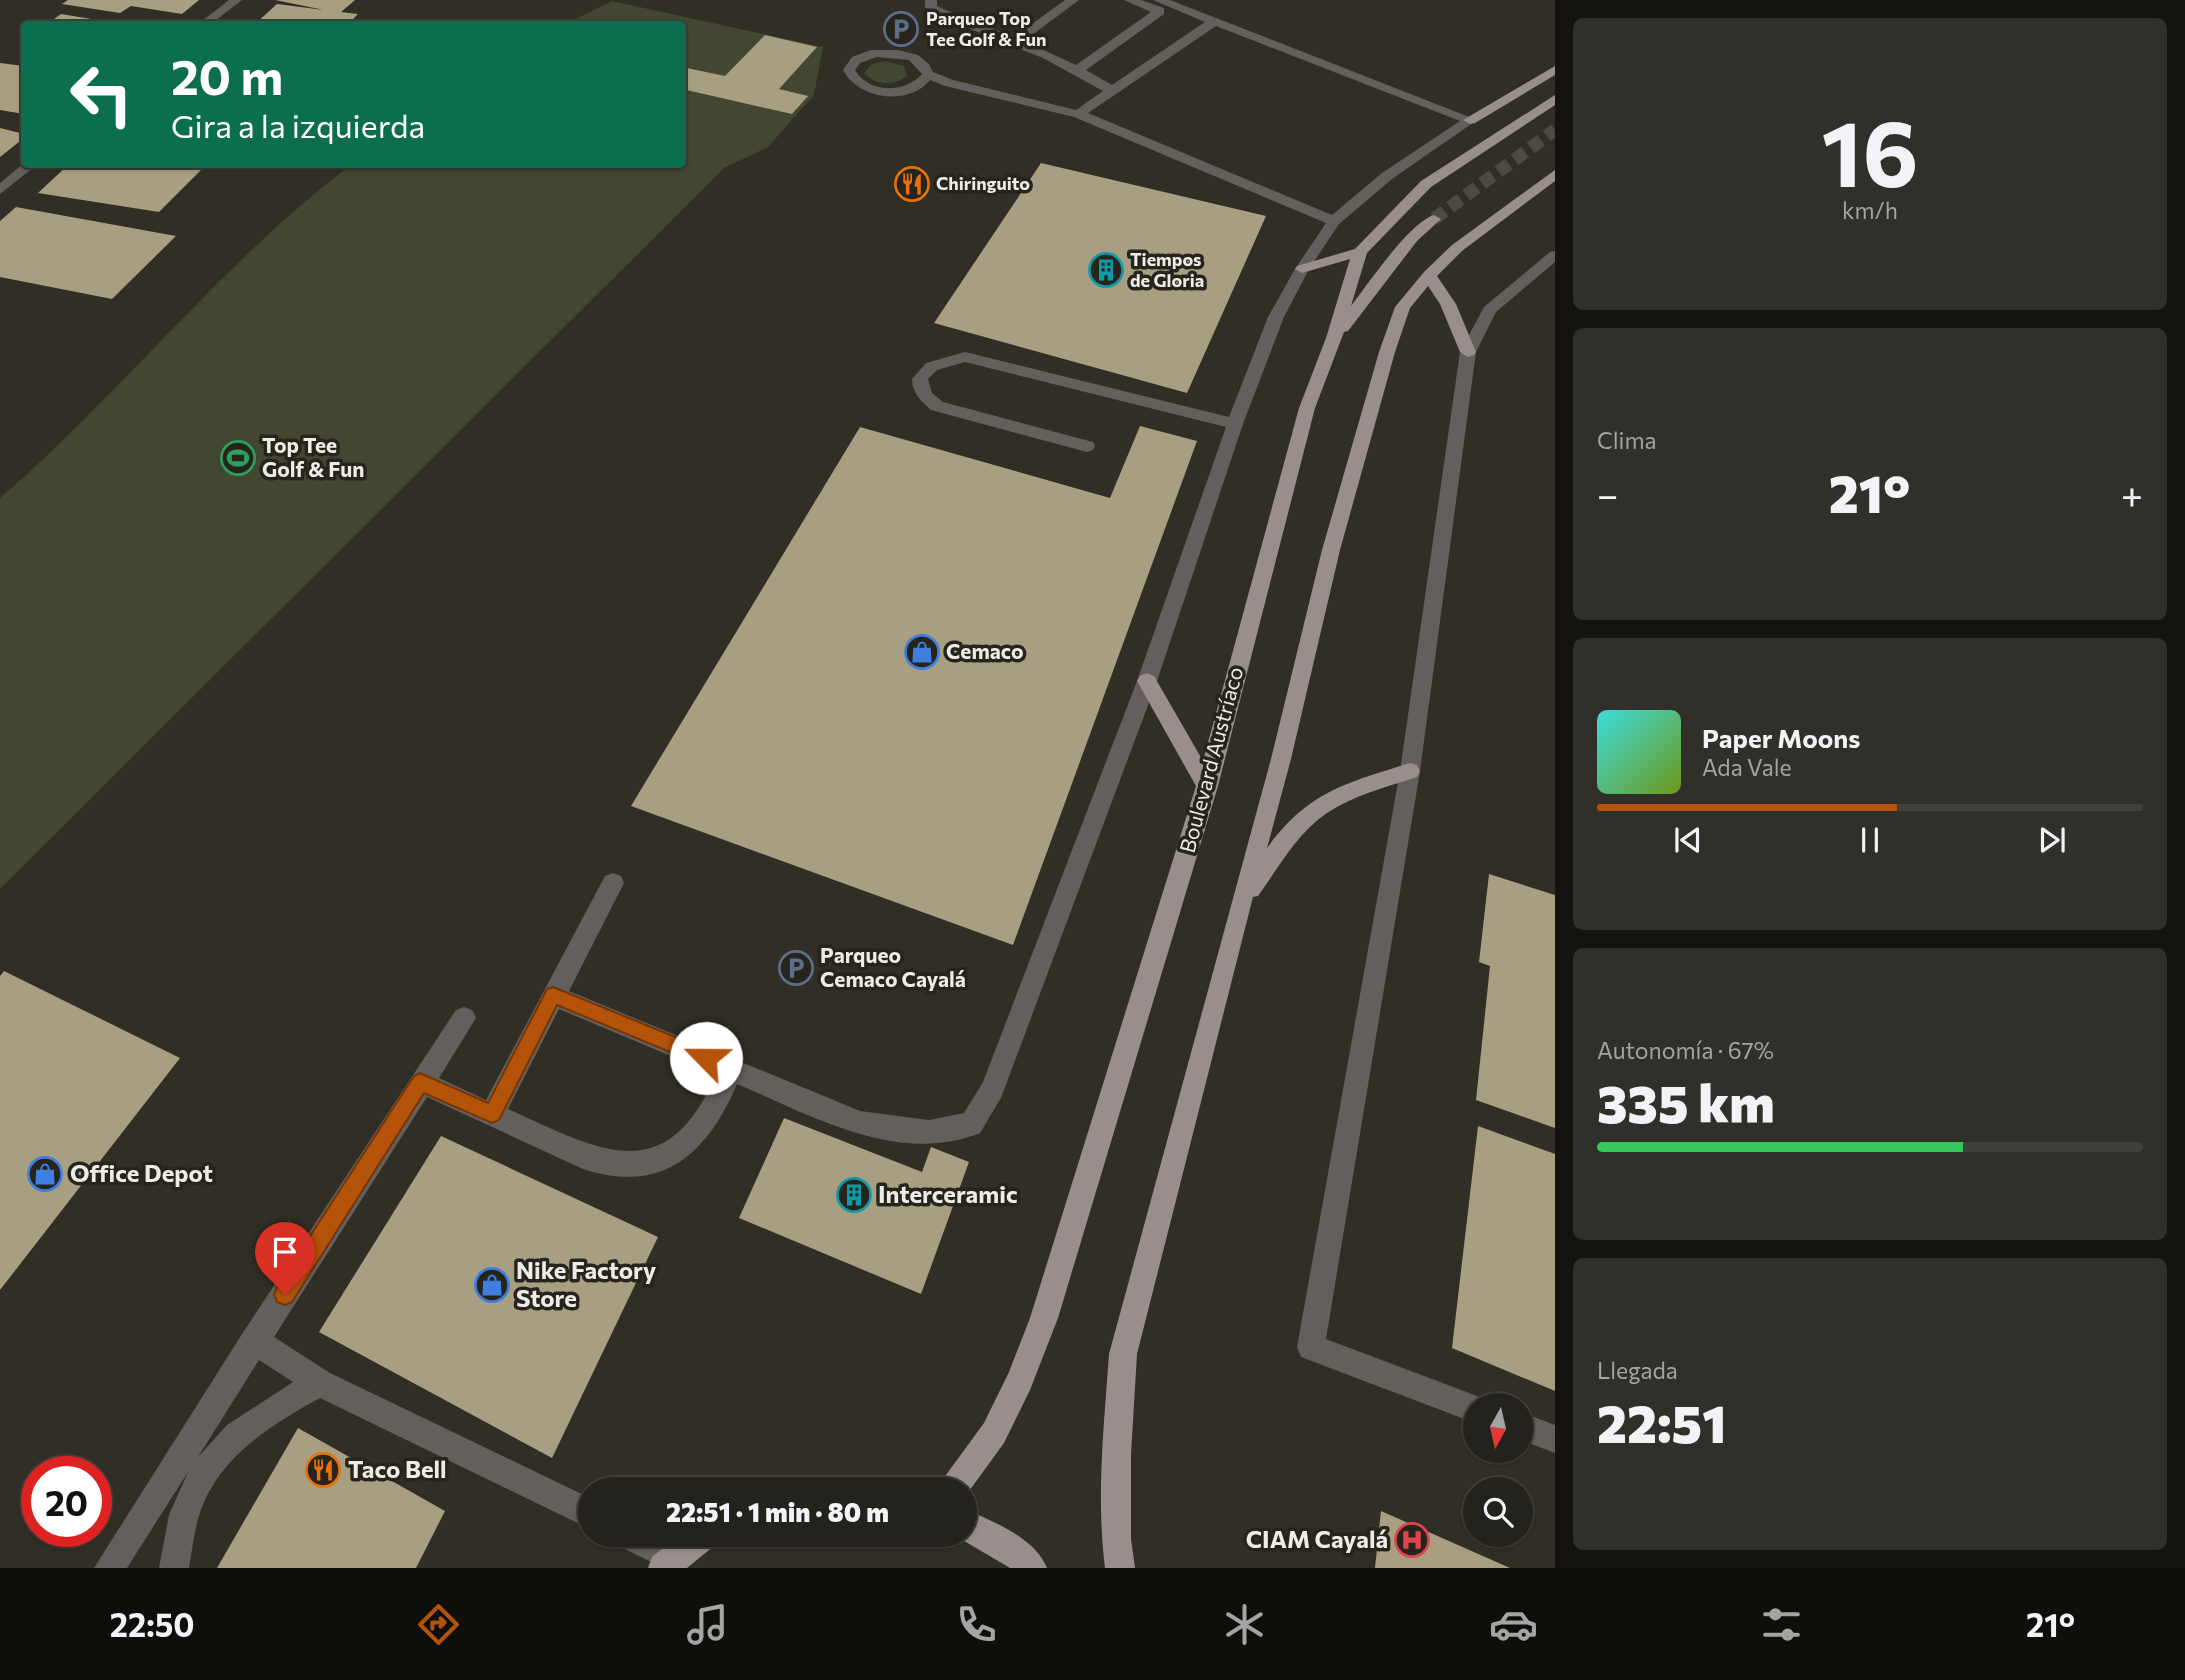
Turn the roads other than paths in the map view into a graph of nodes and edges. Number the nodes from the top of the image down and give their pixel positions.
1 (236, 0) edge
2 (931, 0) edge
3 (1073, 0) edge
4 (1130, 0) edge
5 (1159, 0) edge
6 (208, 21) edge
7 (1215, 21) junction
8 (1017, 41) junction
9 (1079, 69) junction
10 (1555, 70) edge
11 (928, 74) junction
12 (1112, 91) junction
13 (1555, 99) edge
14 (1078, 114) junction
15 (1470, 120) junction
16 (27, 168) edge
17 (1555, 174) edge
18 (0, 190) edge
19 (1434, 219) tunnel mouth
20 (1334, 221) junction
21 (1360, 252) junction
22 (1555, 254) edge
23 (1302, 268) junction
24 (1429, 275) junction
25 (1334, 338) junction
26 (1468, 352) junction
27 (1235, 424) junction
28 (1087, 446) dead end
29 (1147, 681) junction
30 (1410, 771) junction
31 (1207, 786) junction
32 (613, 883) dead end
33 (1241, 902) junction
34 (553, 995) junction
35 (464, 1018) dead end
36 (732, 1069) junction
37 (420, 1082) junction
38 (492, 1114) junction
39 (254, 1341) junction
40 (320, 1383) junction
41 (1463, 1404) edge
42 (1533, 1431) edge
43 (1555, 1439) edge
44 (962, 1477) edge
45 (578, 1508) edge
46 (977, 1531) edge
47 (646, 1547) edge
48 (688, 1547) edge
49 (668, 1563) edge
50 (109, 1568) edge
51 (174, 1568) edge
52 (1032, 1568) edge
53 (1120, 1568) edge

1 - 6 street
2 - 8 street
3 - 8 street
4 - 9 street
5 - 7 street
7 - 12 street
7 - 15 street
8 - 9 street
9 - 12 street
10 - 15 main road
11 - 11 street
11 - 14 street
12 - 14 street
13 - 21 main road, Boulevard Austríaco
14 - 20 street
15 - 20 street
16 - 18 street
17 - 24 main road
19 - 25 main road
20 - 23 street
21 - 23 main road
21 - 25 main road, Boulevard Austríaco
22 - 26 street
23 - 27 street
24 - 26 main road
24 - 33 main road
25 - 31 main road, Boulevard Austríaco
26 - 30 street
27 - 28 street
27 - 29 street
29 - 31 main road
29 - 36 street
30 - 33 main road
30 - 41 street
31 - 44 main road, Boulevard Austríaco
32 - 34 street
33 - 53 main road
34 - 36 street
34 - 38 street
35 - 37 street
36 - 38 street
37 - 38 street
37 - 39 street
39 - 40 street
39 - 50 street
40 - 45 street
40 - 51 street
42 - 43 street
46 - 52 main road
47 - 49 street
48 - 49 main road

